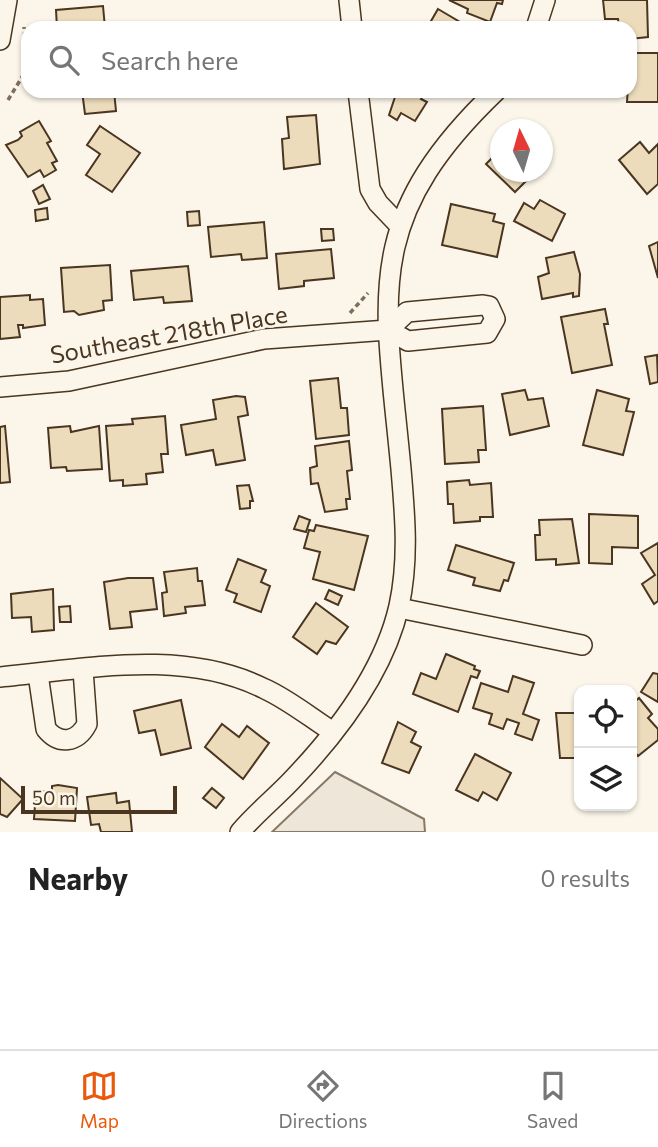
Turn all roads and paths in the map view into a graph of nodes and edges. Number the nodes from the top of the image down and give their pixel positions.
1 (6, 0) edge
2 (349, 0) edge
3 (23, 16) dead end
4 (23, 21) edge
5 (351, 21) edge
6 (0, 40) edge
7 (21, 78) edge
8 (359, 98) edge
9 (489, 98) edge
10 (8, 100) dead end
11 (399, 225) junction
12 (388, 330) junction
13 (0, 387) edge
14 (399, 608) junction
15 (582, 645) dead end
16 (83, 670) junction
17 (38, 674) junction
18 (0, 677) edge
19 (333, 732) junction
20 (240, 832) edge

1 - 6 street
2 - 5 street
3 - 4 path
7 - 10 path
8 - 11 street
9 - 11 street
11 - 12 street
12 - 13 street, Southeast 218th Place
12 - 14 street
14 - 15 street
14 - 19 street
16 - 17 street
16 - 17 street
16 - 19 street
17 - 18 street
19 - 20 street

